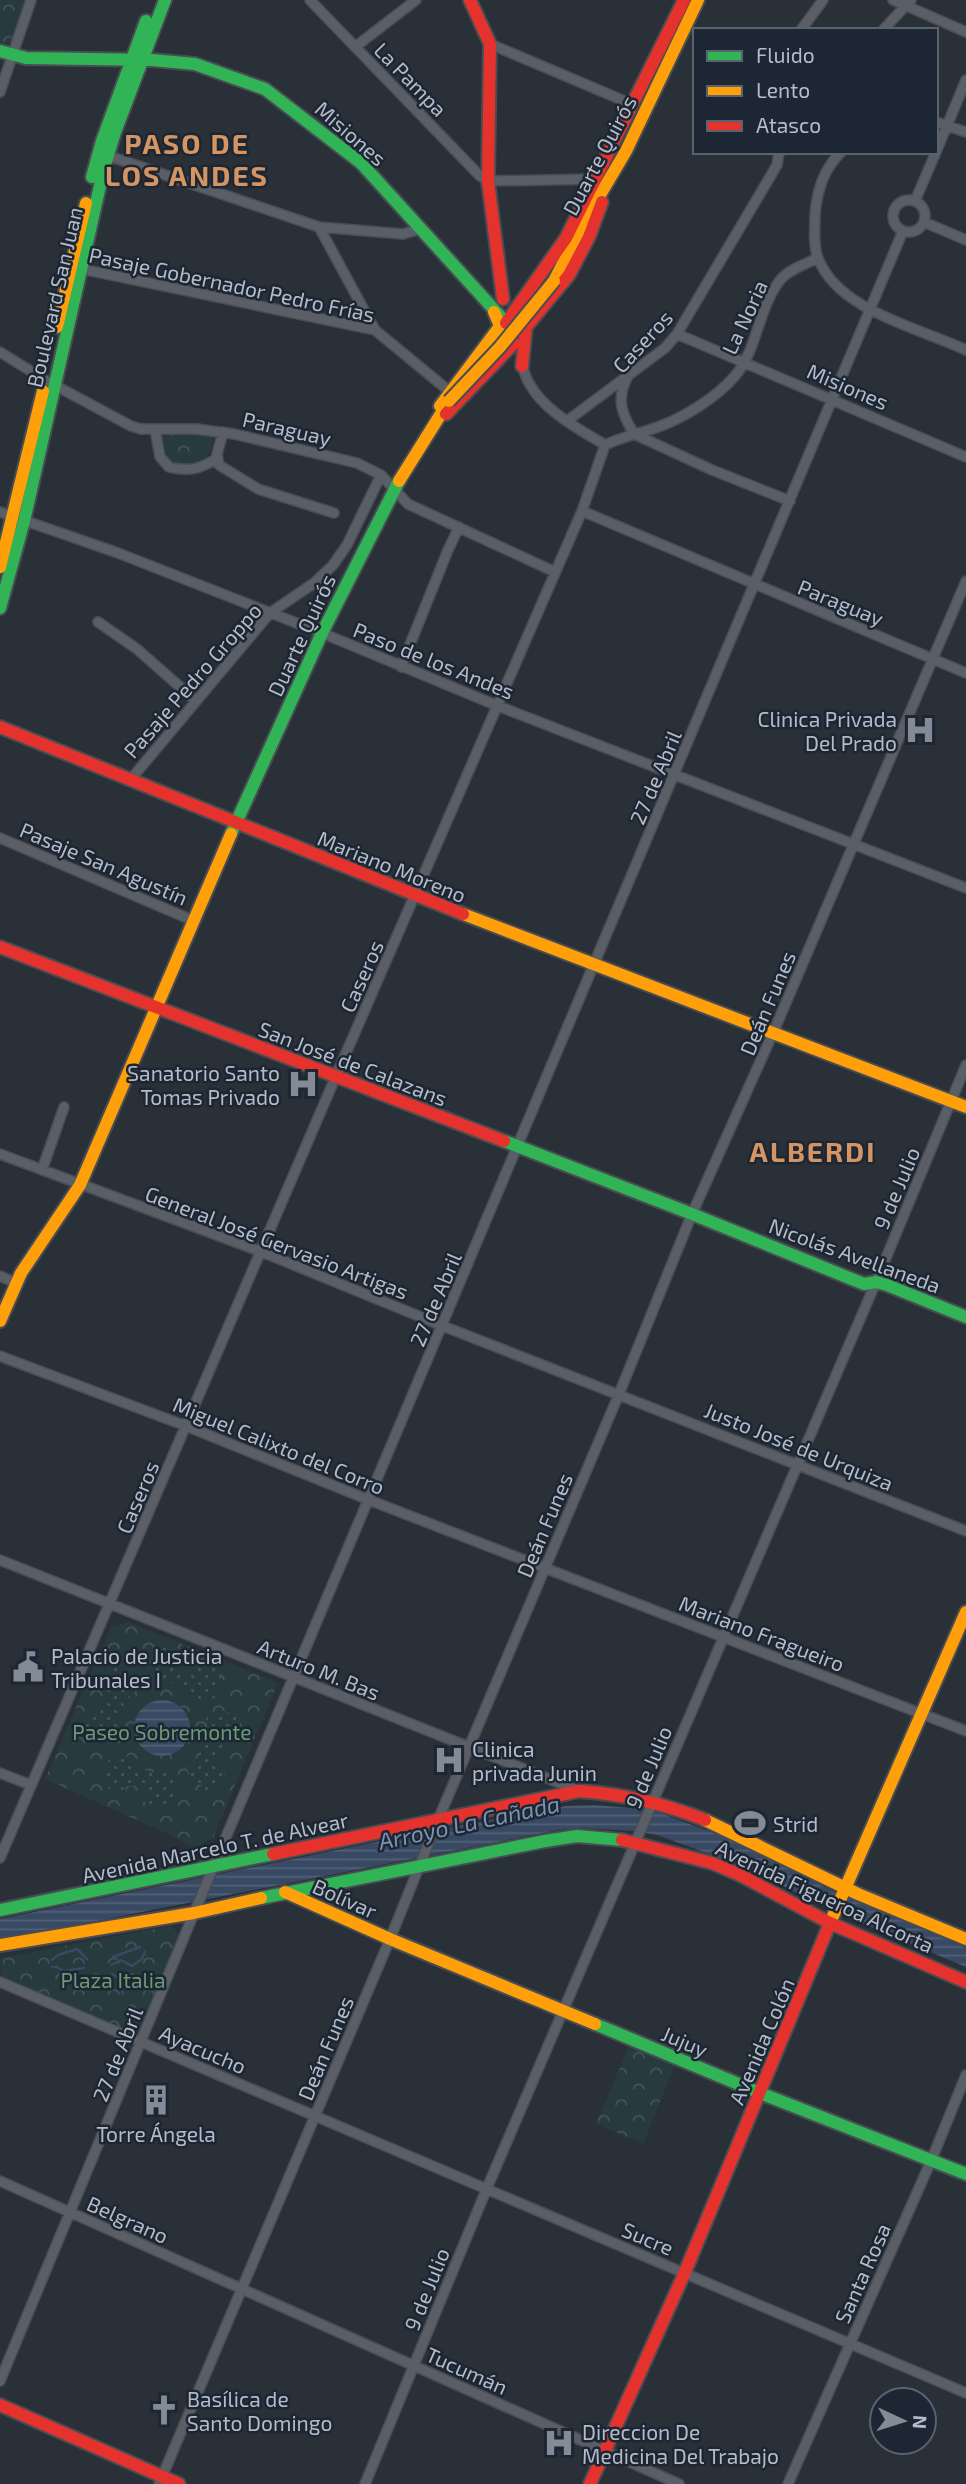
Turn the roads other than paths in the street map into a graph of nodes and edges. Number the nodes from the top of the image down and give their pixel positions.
1 (31, 0) edge
2 (155, 0) edge
3 (165, 0) edge
4 (310, 0) edge
5 (416, 0) edge
6 (470, 0) edge
7 (684, 0) edge
8 (698, 0) edge
9 (823, 0) edge
10 (893, 0) edge
11 (908, 3) edge
12 (802, 28) edge
13 (885, 28) edge
14 (966, 32) edge
15 (489, 44) junction
16 (355, 47) junction
17 (6, 53) edge
18 (136, 60) junction
19 (966, 80) edge
20 (0, 92) edge
21 (634, 104) junction
22 (938, 123) edge
23 (947, 125) junction
24 (966, 132) edge
25 (938, 147) edge
26 (103, 154) junction
27 (779, 154) edge
28 (839, 154) edge
29 (935, 154) edge
30 (602, 180) junction
31 (488, 181) junction
32 (915, 201) junction
33 (924, 222) junction
34 (320, 227) junction
35 (420, 229) junction
36 (903, 231) junction
37 (966, 240) edge
38 (818, 258) junction
39 (75, 267) junction
40 (531, 287) junction
41 (503, 299) junction
42 (489, 302) junction
43 (871, 309) junction
44 (535, 315) junction
45 (503, 324) junction
46 (375, 330) junction
47 (677, 334) junction
48 (510, 347) junction
49 (966, 350) edge
50 (0, 352) edge
51 (743, 362) junction
52 (522, 366) junction
53 (629, 373) junction
54 (50, 382) junction
55 (449, 396) junction
56 (833, 400) junction
57 (567, 421) junction
58 (155, 429) junction
59 (223, 432) junction
60 (634, 434) junction
61 (426, 435) junction
62 (604, 445) junction
63 (966, 457) edge
64 (216, 459) junction
65 (381, 475) junction
66 (394, 491) junction
67 (790, 501) junction
68 (582, 511) junction
69 (334, 513) dead end
70 (12, 517) edge
71 (459, 527) junction
72 (0, 567) edge
73 (555, 572) junction
74 (966, 582) edge
75 (755, 586) junction
76 (0, 608) edge
77 (270, 613) junction
78 (99, 622) dead end
79 (322, 633) junction
80 (933, 659) junction
81 (401, 667) junction
82 (966, 673) edge
83 (196, 701) junction
84 (498, 706) junction
85 (0, 727) edge
86 (674, 775) junction
87 (131, 779) junction
88 (236, 823) junction
89 (0, 838) edge
90 (853, 845) junction
91 (966, 888) edge
92 (415, 896) junction
93 (194, 921) junction
94 (0, 947) edge
95 (594, 965) junction
96 (158, 1009) junction
97 (773, 1033) junction
98 (966, 1065) edge
99 (336, 1076) junction
100 (950, 1102) junction
101 (64, 1107) dead end
102 (966, 1107) edge
103 (516, 1147) junction
104 (0, 1154) edge
105 (42, 1170) junction
106 (80, 1185) junction
107 (692, 1214) junction
108 (262, 1252) junction
109 (0, 1276) edge
110 (876, 1282) junction
111 (16, 1283) junction
112 (966, 1317) edge
113 (0, 1321) edge
114 (443, 1326) junction
115 (0, 1356) edge
116 (619, 1394) junction
117 (186, 1426) junction
118 (796, 1464) junction
119 (369, 1500) junction
120 (966, 1531) edge
121 (0, 1560) edge
122 (545, 1568) junction
123 (109, 1605) junction
124 (966, 1612) edge
125 (723, 1637) junction
126 (294, 1678) junction
127 (923, 1714) junction
128 (966, 1731) edge
129 (468, 1747) junction
130 (0, 1773) edge
131 (31, 1785) junction
132 (579, 1791) junction
133 (653, 1801) junction
134 (438, 1820) junction
135 (635, 1842) junction
136 (0, 1858) edge
137 (419, 1866) junction
138 (214, 1867) junction
139 (846, 1888) junction
140 (285, 1892) junction
141 (0, 1910) edge
142 (194, 1913) junction
143 (830, 1923) junction
144 (966, 1938) edge
145 (390, 1939) junction
146 (0, 1945) edge
147 (0, 1982) edge
148 (966, 1982) edge
149 (563, 2011) junction
150 (142, 2042) junction
151 (966, 2076) edge
152 (760, 2093) junction
153 (315, 2116) junction
154 (931, 2161) junction
155 (966, 2174) edge
156 (0, 2181) edge
157 (486, 2188) junction
158 (70, 2213) junction
159 (685, 2272) junction
160 (242, 2289) junction
161 (849, 2343) junction
162 (414, 2366) junction
163 (0, 2381) edge
164 (966, 2393) edge
165 (0, 2405) edge
166 (604, 2451) junction
167 (160, 2480) edge
168 (179, 2484) edge
169 (365, 2484) edge
170 (590, 2484) edge
171 (679, 2484) edge
172 (788, 2484) edge

1 - 17 street
2 - 18 main road, Boulevard San Juan
3 - 18 main road, Boulevard San Juan
4 - 16 street, La Pampa
5 - 16 street
6 - 15 main road
7 - 21 main road, Duarte Quirós
8 - 30 main road, Duarte Quirós
9 - 12 street
10 - 11 street
11 - 13 street
11 - 14 street
15 - 21 street
15 - 31 main road
16 - 31 street, La Pampa
17 - 18 main road, Misiones
17 - 20 street
18 - 26 main road, Boulevard San Juan
18 - 35 main road, Misiones
19 - 23 street
21 - 30 main road, Duarte Quirós
22 - 23 street
23 - 24 street
23 - 25 street
26 - 34 street
26 - 39 main road, Boulevard San Juan
27 - 47 street, Caseros
28 - 38 street
29 - 32 street
30 - 31 street
30 - 40 main road, Duarte Quirós
30 - 44 main road
30 - 55 main road, Duarte Quirós, bridge
31 - 41 main road
32 - 33 street
32 - 36 street
33 - 36 street
33 - 37 street
34 - 35 street
34 - 46 street
35 - 42 main road, Misiones
36 - 43 street, 27 de Abril
38 - 43 street
38 - 51 street, La Noria
39 - 46 street, Pasaje Gobernador Pedro Frías
39 - 54 main road, Boulevard San Juan
40 - 41 main road
40 - 45 main road, Duarte Quirós
41 - 42 main road
41 - 45 street
42 - 45 main road, Misiones
43 - 49 street
43 - 56 street, 27 de Abril
44 - 45 main road
44 - 52 main road
45 - 48 main road
45 - 55 main road, Duarte Quirós
46 - 55 street, Pasaje Gobernador Pedro Frías
47 - 51 street, Misiones
47 - 53 street, Caseros
48 - 52 street
48 - 61 main road
50 - 54 street, Paraguay
51 - 56 street, Misiones
51 - 60 street, La Noria
52 - 57 street
53 - 57 street
53 - 60 street, Caseros
54 - 58 street, Paraguay
54 - 70 main road, Boulevard San Juan
55 - 61 main road, Duarte Quirós
56 - 63 street, Misiones
56 - 67 street, 27 de Abril
57 - 62 street
58 - 59 street, Paraguay
58 - 64 street
59 - 64 street
59 - 65 street, Paraguay
60 - 62 street
60 - 67 street
61 - 66 main road, Duarte Quirós
62 - 68 street, Caseros
64 - 69 street
65 - 66 street, Paraguay
65 - 77 street, Pasaje Pedro Groppo
66 - 71 street, Paraguay
66 - 79 main road, Duarte Quirós
67 - 75 street, 27 de Abril
68 - 73 street, Caseros
68 - 75 street, Paraguay
70 - 72 main road, Boulevard San Juan
70 - 76 main road, Boulevard San Juan
70 - 77 street, Paso de los Andes
71 - 73 street, Paraguay
71 - 81 street
73 - 84 street, Caseros
74 - 80 street, Deán Funes
75 - 80 street, Paraguay
75 - 86 street, 27 de Abril
77 - 79 street, Paso de los Andes
77 - 83 street, Pasaje Pedro Groppo
78 - 83 street
79 - 81 street, Paso de los Andes
79 - 88 main road, Duarte Quirós
80 - 82 street, Paraguay
80 - 90 street, Deán Funes
81 - 84 street, Paso de los Andes
83 - 87 street, Pasaje Pedro Groppo
84 - 86 street, Paso de los Andes
84 - 92 street, Caseros
85 - 87 main road, Mariano Moreno
86 - 90 street, Paso de los Andes
86 - 95 street, 27 de Abril
87 - 88 main road, Mariano Moreno
88 - 92 main road, Mariano Moreno
88 - 93 main road, Duarte Quirós
89 - 93 street, Pasaje San Agustín
90 - 91 street, Paso de los Andes
90 - 97 street, Deán Funes
92 - 95 main road, Mariano Moreno
92 - 99 street, Caseros
93 - 96 main road, Duarte Quirós
94 - 96 main road, San José de Calazans
95 - 97 main road, Mariano Moreno
95 - 103 street, 27 de Abril
96 - 99 main road, San José de Calazans
96 - 106 main road, Duarte Quirós
97 - 100 main road, Mariano Moreno
97 - 107 street, Deán Funes
98 - 100 street, 9 de Julio
99 - 103 main road, San José de Calazans
99 - 108 street, Caseros
100 - 102 main road, Mariano Moreno
100 - 110 street, 9 de Julio
101 - 105 street
103 - 107 main road, San José de Calazans
103 - 114 street, 27 de Abril
104 - 105 street, General José Gervasio Artigas
105 - 106 street, General José Gervasio Artigas
106 - 108 street, General José Gervasio Artigas
106 - 111 main road, Duarte Quirós
107 - 110 main road, Nicolás Avellaneda
107 - 116 street, Deán Funes
108 - 114 street, General José Gervasio Artigas
108 - 117 street, Caseros
109 - 111 street
110 - 112 main road, Nicolás Avellaneda
110 - 118 street, 9 de Julio
111 - 113 main road, Duarte Quirós
114 - 116 street, General José Gervasio Artigas
114 - 119 street, 27 de Abril
115 - 117 street, Miguel Calixto del Corro
116 - 118 street, Justo José de Urquiza
116 - 122 street, Deán Funes
117 - 119 street, Miguel Calixto del Corro
117 - 123 street, Caseros
118 - 120 street, Justo José de Urquiza
118 - 125 street, 9 de Julio
119 - 122 street, Miguel Calixto del Corro
119 - 126 street, 27 de Abril
121 - 123 street, Arturo M. Bas
122 - 125 street, Mariano Fragueiro
122 - 129 street, Deán Funes
123 - 126 street, Arturo M. Bas
123 - 131 street, Caseros
124 - 127 main road, Avenida Colón
125 - 127 street, Mariano Fragueiro
125 - 133 street, 9 de Julio
126 - 129 street, Arturo M. Bas
126 - 138 street, 27 de Abril
127 - 128 street, Mariano Fragueiro
127 - 139 main road, Avenida Colón
129 - 132 street, Arturo M. Bas
129 - 134 street, Deán Funes
130 - 131 street
131 - 136 street, Caseros
132 - 133 main road, Avenida Figueroa Alcorta
132 - 134 main road, Avenida Figueroa Alcorta
133 - 135 street, 9 de Julio
133 - 139 main road, Avenida Figueroa Alcorta
134 - 137 street, Deán Funes
134 - 138 main road, Avenida Marcelo T. de Alvear
135 - 137 main road, Avenida Figueroa Alcorta
135 - 143 main road, Avenida Figueroa Alcorta
135 - 149 street, 9 de Julio
137 - 140 main road
137 - 145 street, Deán Funes
138 - 141 main road, Avenida Marcelo T. de Alvear
138 - 142 street, 27 de Abril
139 - 143 main road, Avenida Colón
139 - 144 main road, Avenida Figueroa Alcorta
140 - 142 main road
140 - 145 main road, Bolívar
142 - 146 main road
142 - 150 street, 27 de Abril
143 - 148 main road, Avenida Figueroa Alcorta
143 - 152 main road, Avenida Colón
145 - 149 main road, Jujuy
145 - 153 street, Deán Funes
147 - 150 street, Ayacucho
149 - 152 main road, Jujuy
149 - 157 street, 9 de Julio
150 - 153 street, Ayacucho
150 - 158 street, 27 de Abril
151 - 154 street, Santa Rosa
152 - 154 main road, Jujuy
152 - 159 main road, Avenida Colón
153 - 157 street, Sucre
153 - 160 street, Deán Funes
154 - 155 main road, Jujuy
154 - 161 street, Santa Rosa
156 - 158 street, Belgrano
157 - 159 street, Sucre
157 - 162 street, 9 de Julio
158 - 160 street, Belgrano
158 - 163 street, 27 de Abril
159 - 161 street, Sucre
159 - 166 main road, Avenida Colón
160 - 162 street, Tucumán
160 - 167 street, Deán Funes
161 - 164 street, Sucre
161 - 172 street, Santa Rosa
162 - 166 street, Tucumán
162 - 169 street, 9 de Julio
165 - 167 main road
166 - 170 main road, Avenida Colón
166 - 171 street, Tucumán
167 - 168 main road

